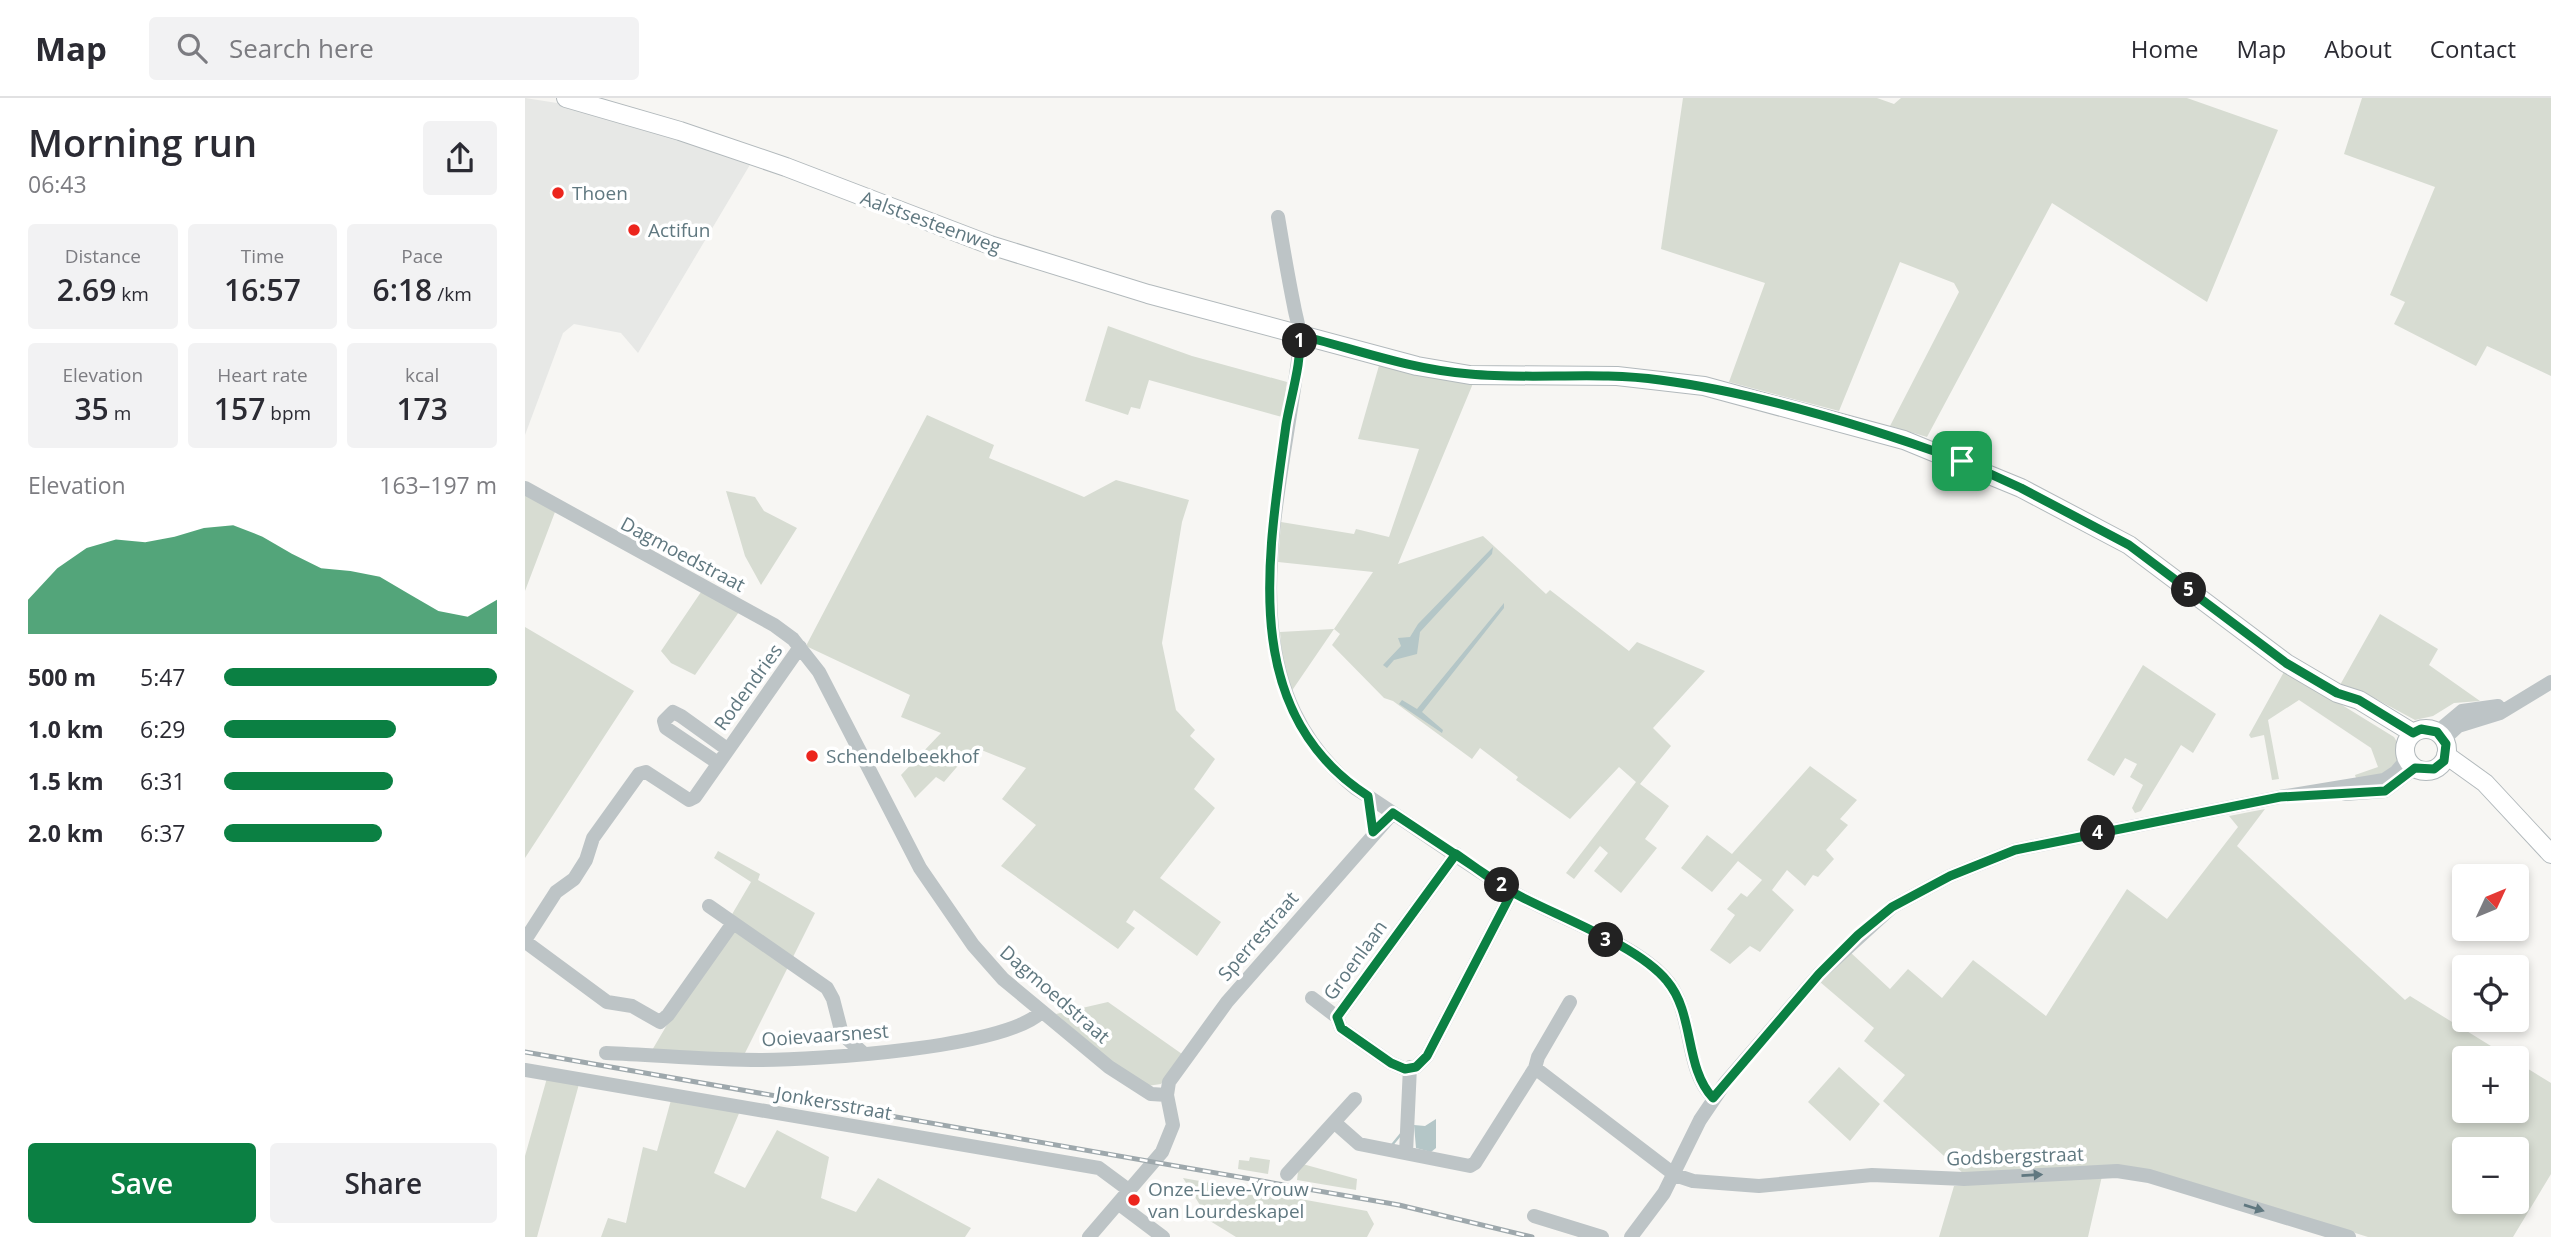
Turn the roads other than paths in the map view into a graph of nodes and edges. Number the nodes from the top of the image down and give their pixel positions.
1 (566, 98) edge
2 (1278, 217) dead end
3 (1299, 335) junction
4 (525, 488) edge
5 (800, 647) junction
6 (2551, 682) edge
7 (2442, 748) junction
8 (727, 749) junction
9 (2410, 751) junction
10 (718, 763) junction
11 (1368, 796) junction
12 (1393, 813) junction
13 (1373, 832) junction
14 (1456, 854) junction
15 (2551, 854) edge
16 (1512, 892) junction
17 (709, 906) dead end
18 (733, 923) junction
19 (1312, 998) dead end
20 (1570, 1002) dead end
21 (1041, 1012) junction
22 (1337, 1017) junction
23 (863, 1052) junction
24 (606, 1053) dead end
25 (1410, 1068) junction
26 (1535, 1068) junction
27 (525, 1070) edge
28 (1167, 1095) junction
29 (1713, 1098) junction
30 (1355, 1099) dead end
31 (1334, 1122) junction
32 (1406, 1153) junction
33 (1287, 1174) dead end
34 (1675, 1175) junction
35 (1130, 1191) junction
36 (1119, 1204) junction
37 (1534, 1216) dead end
38 (1089, 1237) edge
39 (1163, 1237) edge
40 (1602, 1237) edge
41 (1631, 1237) edge
42 (2349, 1237) edge

1 - 3 main road, Aalstsesteenweg
2 - 3 street
3 - 9 main road, Aalstsesteenweg
3 - 11 street
4 - 5 street, Dagmoedstraat
5 - 8 street, Rodendries
5 - 21 street, Dagmoedstraat
6 - 7 street
7 - 9 main road
7 - 9 main road
7 - 15 main road
8 - 10 street, Rodendries
8 - 10 street, Rodendries
9 - 29 street
10 - 18 street, Rodendries
11 - 12 street
11 - 13 street
12 - 13 street, Sperrestraat
12 - 14 street
13 - 28 street, Sperrestraat
14 - 16 street
14 - 22 street, Groenlaan
16 - 25 street
16 - 29 street
17 - 18 street
18 - 23 street
19 - 22 street
20 - 26 street
21 - 23 street, Ooievaarsnest
21 - 28 street, Dagmoedstraat
22 - 25 street, Groenlaan
23 - 24 street, Ooievaarsnest
25 - 32 street
26 - 32 street
26 - 34 street
27 - 35 street, Jonkersstraat
28 - 35 street
29 - 34 street
30 - 31 street
31 - 32 street
31 - 33 street
34 - 41 street
34 -> 42 street, Godsbergstraat
35 - 36 street
36 - 38 street
36 - 39 street
37 - 40 street

